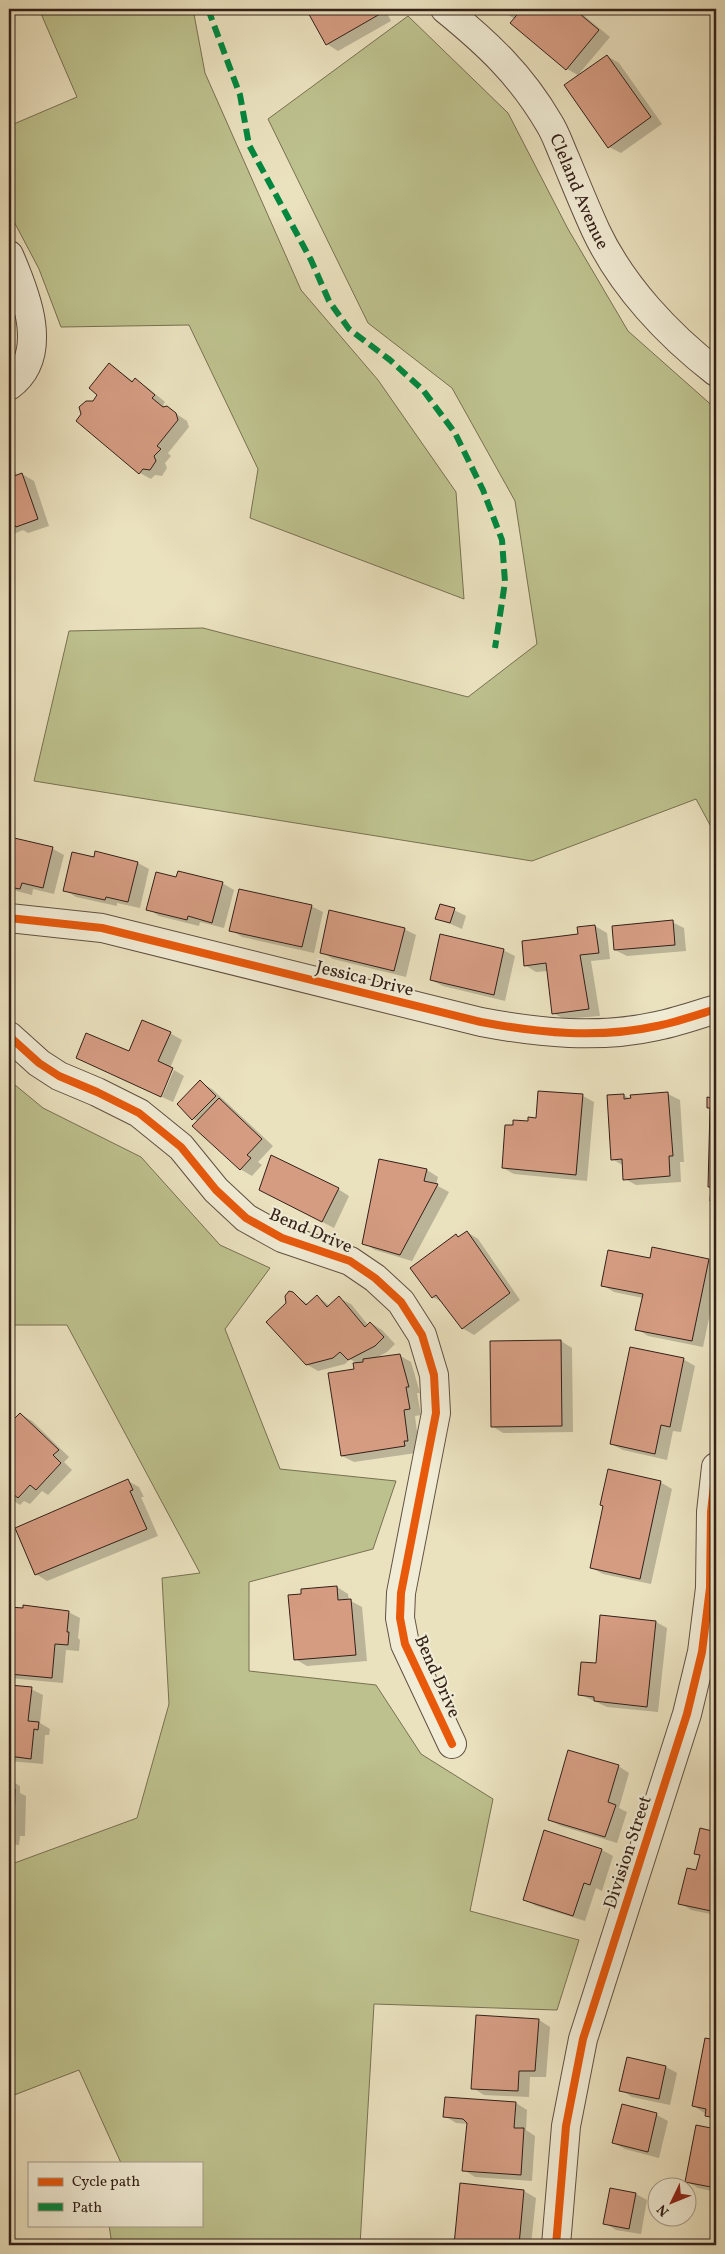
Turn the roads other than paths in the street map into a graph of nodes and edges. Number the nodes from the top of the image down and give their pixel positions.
1 (445, 9) edge
2 (9, 255) edge
3 (710, 363) edge
4 (14, 383) edge
5 (9, 918) edge
6 (716, 1010) edge
7 (9, 1036) edge
8 (716, 1467) edge
9 (452, 1744) dead end
10 (556, 2245) edge

1 - 3 street, Cleland Avenue
2 - 4 street
5 - 6 street, Jessica Drive
7 - 9 street, Bend Drive
8 - 10 street, Division Street

